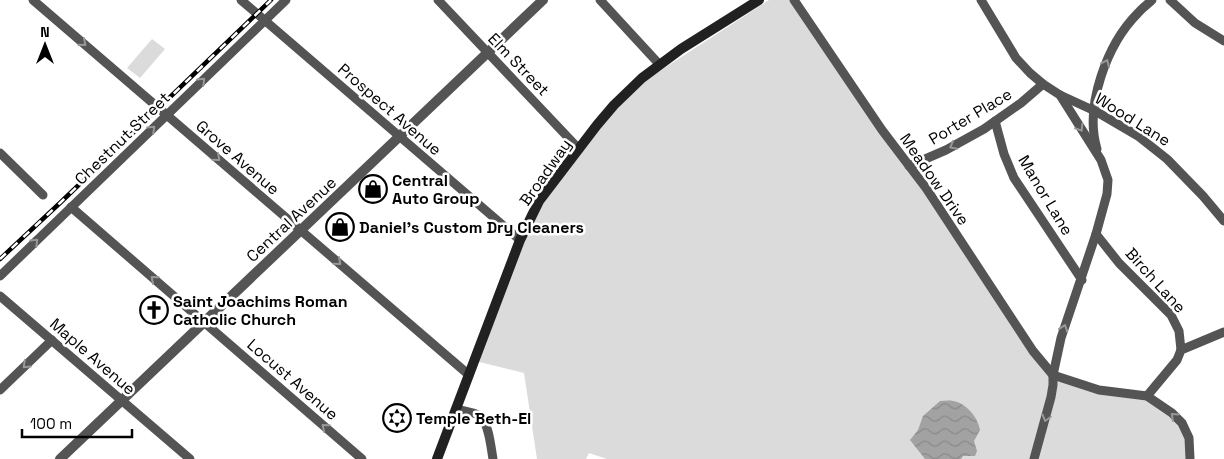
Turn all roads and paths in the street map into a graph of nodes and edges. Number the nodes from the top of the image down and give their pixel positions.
1 (33, 0) edge
2 (241, 0) edge
3 (286, 0) edge
4 (438, 0) edge
5 (543, 0) edge
6 (600, 0) edge
7 (759, 0) edge
8 (794, 0) edge
9 (981, 0) edge
10 (1152, 0) edge
11 (1170, 0) edge
12 (265, 21) junction
13 (1224, 41) edge
14 (488, 53) junction
15 (659, 64) junction
16 (1043, 84) junction
17 (1060, 95) junction
18 (1093, 110) junction
19 (167, 115) junction
20 (995, 121) junction
21 (399, 137) junction
22 (579, 149) junction
23 (0, 153) edge
24 (1101, 160) junction
25 (909, 166) junction
26 (43, 195) dead end
27 (71, 207) junction
28 (1224, 221) edge
29 (301, 230) junction
30 (1096, 234) junction
31 (520, 240) junction
32 (0, 276) edge
33 (1082, 280) junction
34 (0, 296) edge
35 (204, 322) junction
36 (1224, 332) edge
37 (52, 340) junction
38 (1181, 350) junction
39 (469, 375) junction
40 (1053, 375) junction
41 (0, 390) edge
42 (1147, 396) junction
43 (122, 400) junction
44 (456, 409) junction
45 (60, 459) edge
46 (190, 459) edge
47 (362, 459) edge
48 (437, 459) edge
49 (493, 459) edge
50 (1034, 459) edge
51 (1190, 459) edge

1 -> 19 street, Grove Avenue
2 - 12 street, Prospect Avenue
3 - 12 street, Chestnut Street
4 - 14 street, Elm Street
5 - 14 street, Central Avenue
6 - 15 street
7 - 15 main road, Broadway
8 - 25 street, Meadow Drive
9 - 16 street, Wood Lane
18 -> 10 street
11 - 13 street
19 -> 12 street, Chestnut Street
12 - 21 street, Prospect Avenue
14 - 21 street, Central Avenue
14 - 22 street, Elm Street
15 - 22 main road, Broadway
16 - 17 street, Wood Lane
16 - 20 street, Porter Place
17 - 18 street, Wood Lane
17 -> 24 street
18 - 24 street
18 - 28 street, Wood Lane
27 -> 19 street, Chestnut Street
19 -> 29 street, Grove Avenue
20 -> 25 street, Porter Place
20 - 33 street, Manor Lane
21 - 29 street, Central Avenue
21 - 31 street, Prospect Avenue
22 - 31 main road, Broadway
23 - 26 street
24 - 30 street
25 - 40 street, Meadow Drive
32 -> 27 street, Chestnut Street
35 -> 27 street, Locust Avenue
29 - 35 street, Central Avenue
29 -> 39 street, Grove Avenue
30 - 33 street
30 - 38 street, Birch Lane
31 - 39 main road, Broadway
40 -> 33 street
34 - 37 street, Maple Avenue
35 - 43 street, Central Avenue
47 -> 35 street, Locust Avenue
36 - 38 street
37 -> 41 street
37 - 43 street, Maple Avenue
38 - 42 street
39 - 44 main road, Broadway
40 - 42 street
40 -> 50 street
51 -> 42 street
43 - 45 street, Central Avenue
43 - 46 street, Maple Avenue
44 - 48 main road, Broadway
44 - 49 street

